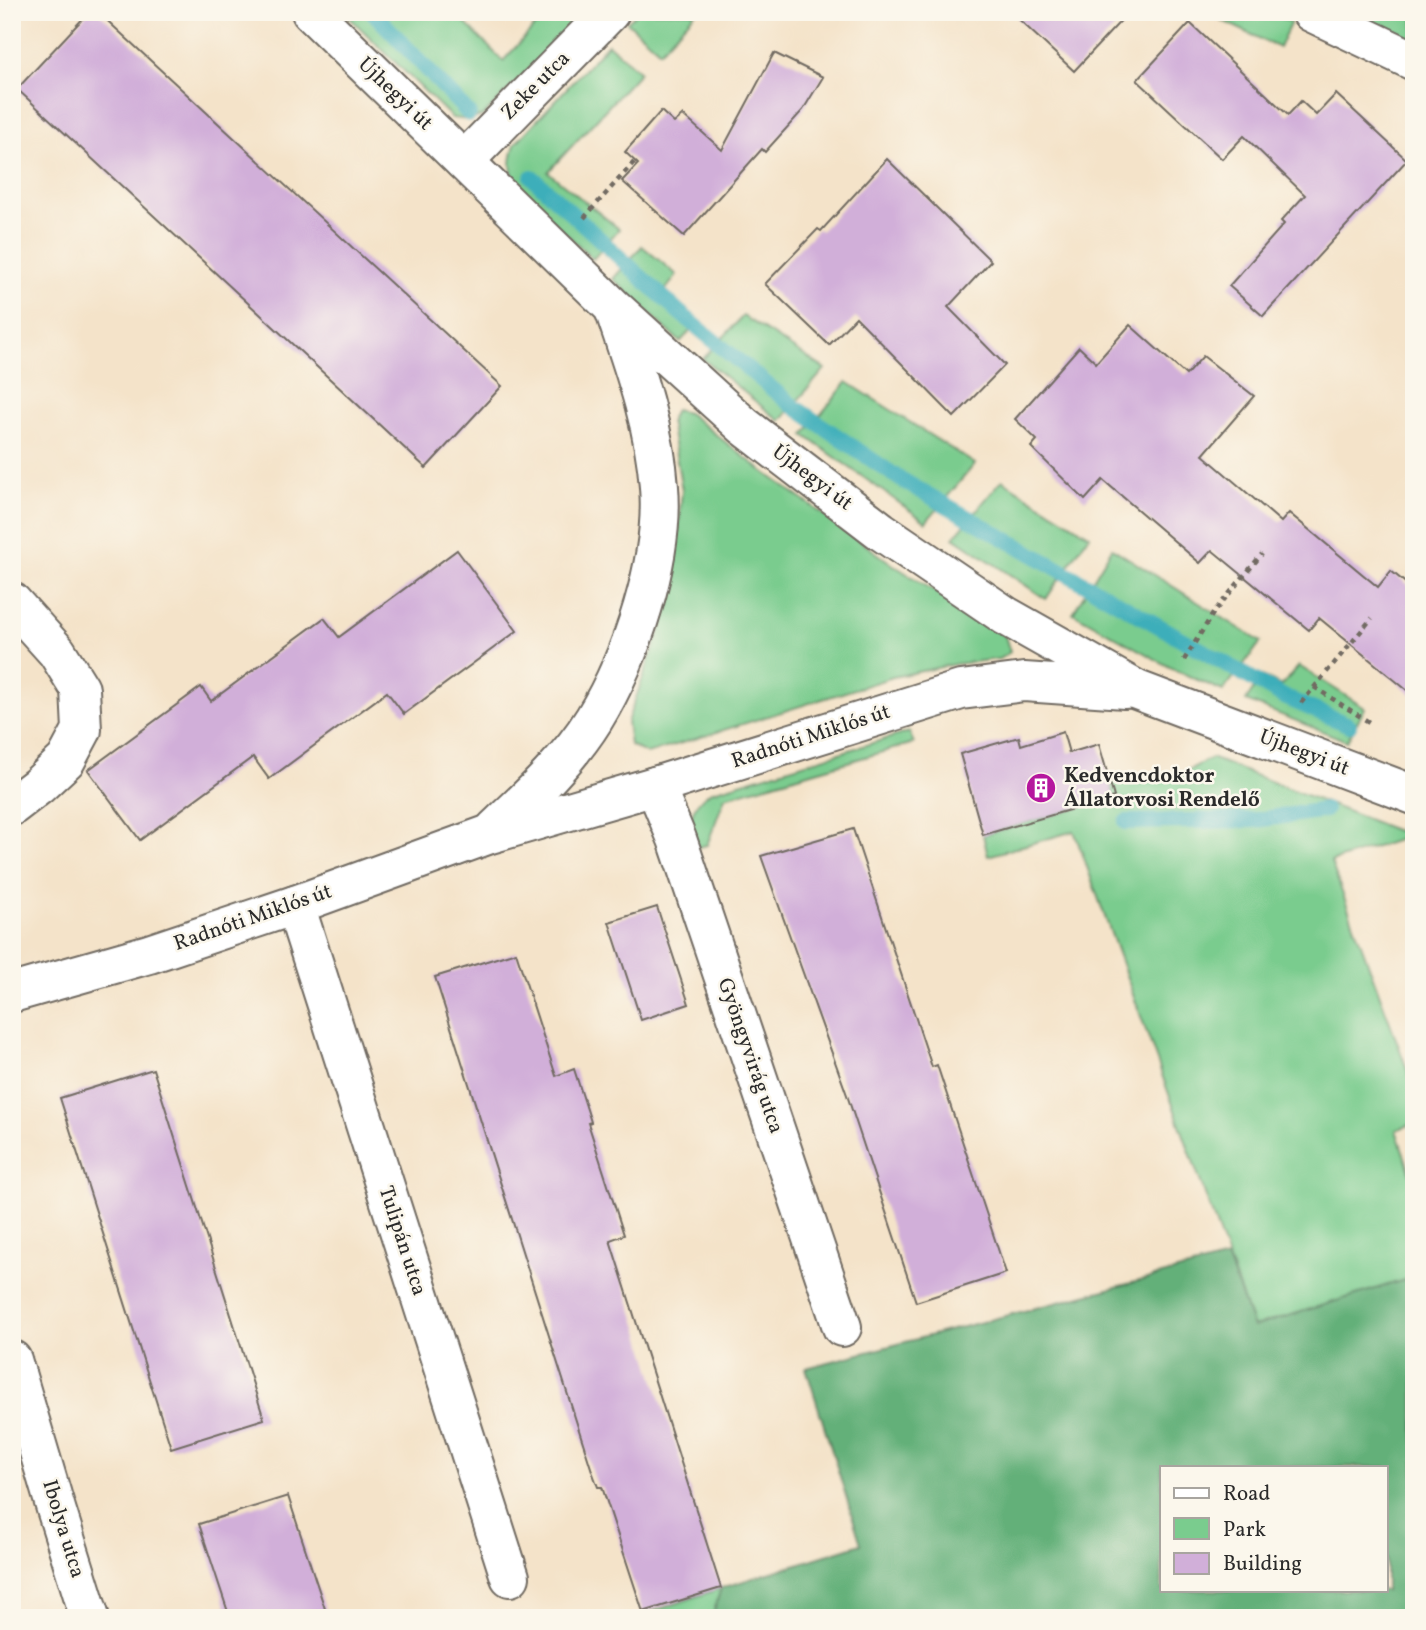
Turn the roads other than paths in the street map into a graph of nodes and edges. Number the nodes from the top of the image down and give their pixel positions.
1 (311, 12) edge
2 (610, 12) edge
3 (1311, 12) edge
4 (1414, 61) edge
5 (464, 161) junction
6 (613, 307) junction
7 (12, 602) edge
8 (1137, 690) junction
9 (655, 786) junction
10 (1414, 795) edge
11 (12, 806) edge
12 (491, 834) junction
13 (295, 905) junction
14 (12, 993) edge
15 (842, 1327) dead end
16 (12, 1360) edge
17 (510, 1577) dead end
18 (90, 1618) edge

1 - 5 street, Újhegyi út
2 - 5 street, Zeke utca
3 - 4 street
5 - 6 street, Újhegyi út
6 - 8 street, Újhegyi út
6 - 12 street, Radnóti Miklós út
7 - 11 street
8 - 9 street, Radnóti Miklós út
8 - 10 street, Újhegyi út
9 - 12 street, Radnóti Miklós út
9 - 15 street, Gyöngyvirág utca
12 - 13 street, Radnóti Miklós út
13 - 14 street, Radnóti Miklós út
13 - 17 street, Tulipán utca
16 - 18 street, Ibolya utca

